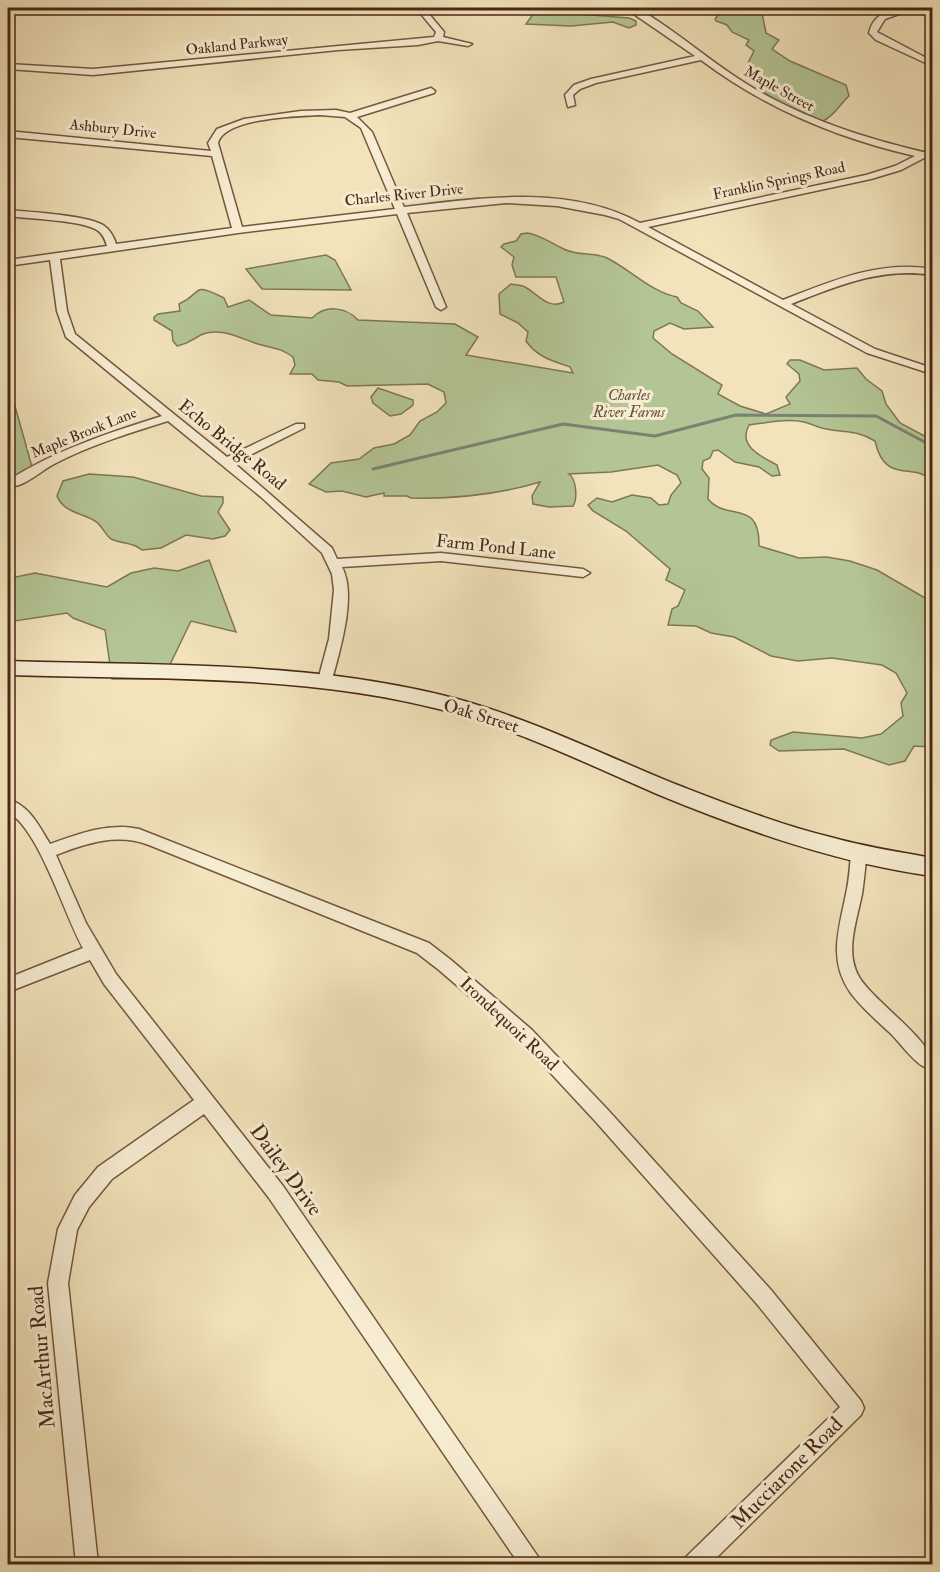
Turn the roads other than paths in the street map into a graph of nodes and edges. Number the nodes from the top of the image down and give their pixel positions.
1 (420, 8) edge
2 (629, 8) edge
3 (912, 8) edge
4 (438, 39) junction
5 (468, 44) dead end
6 (702, 57) junction
7 (933, 64) edge
8 (8, 67) edge
9 (431, 91) dead end
10 (571, 105) dead end
11 (350, 116) junction
12 (8, 134) edge
13 (216, 154) junction
14 (928, 156) edge
15 (402, 211) junction
16 (8, 213) edge
17 (639, 226) junction
18 (238, 230) junction
19 (113, 249) junction
20 (55, 258) junction
21 (8, 263) edge
22 (933, 272) edge
23 (784, 303) junction
24 (441, 307) dead end
25 (933, 371) edge
26 (169, 417) junction
27 (300, 426) dead end
28 (226, 462) junction
29 (13, 483) dead end
30 (334, 563) junction
31 (583, 573) dead end
32 (8, 668) edge
33 (326, 680) junction
34 (8, 805) edge
35 (47, 852) junction
36 (859, 853) junction
37 (933, 867) edge
38 (94, 951) junction
39 (8, 985) edge
40 (926, 1059) dead end
41 (206, 1102) junction
42 (854, 1408) joint
43 (87, 1564) edge
44 (532, 1564) edge
45 (695, 1564) edge

1 - 4 street
2 - 6 street, Maple Street
3 - 7 street
4 - 5 street, Oakland Parkway
4 - 8 street, Oakland Parkway
6 - 10 street
6 - 14 street, Maple Street
9 - 11 street
11 - 13 street
11 - 15 street
12 - 13 street, Ashbury Drive
13 - 18 street
14 - 17 street, Franklin Springs Road
15 - 17 street, Charles River Drive
15 - 18 street, Charles River Drive
15 - 24 street
16 - 19 street
17 - 23 street, Charles River Drive
18 - 19 street, Charles River Drive
19 - 20 street, Charles River Drive
20 - 21 street, Charles River Drive
20 - 26 street, Echo Bridge Road
22 - 23 street
23 - 25 street, Charles River Drive
26 - 28 street, Echo Bridge Road
26 - 29 street, Maple Brook Lane
27 - 28 street
28 - 30 street, Echo Bridge Road
30 - 31 street, Farm Pond Lane
30 - 33 street, Echo Bridge Road
32 - 33 main road, Oak Street
33 - 36 main road, Oak Street
34 - 35 street, Dailey Drive
35 - 38 street, Dailey Drive
35 - 42 street, Irondequoit Road
36 - 37 main road, Oak Street
36 - 40 street
38 - 39 street
38 - 41 street, Dailey Drive
41 - 43 street, MacArthur Road
41 - 44 street, Dailey Drive
42 - 45 street, Mucciarone Road

